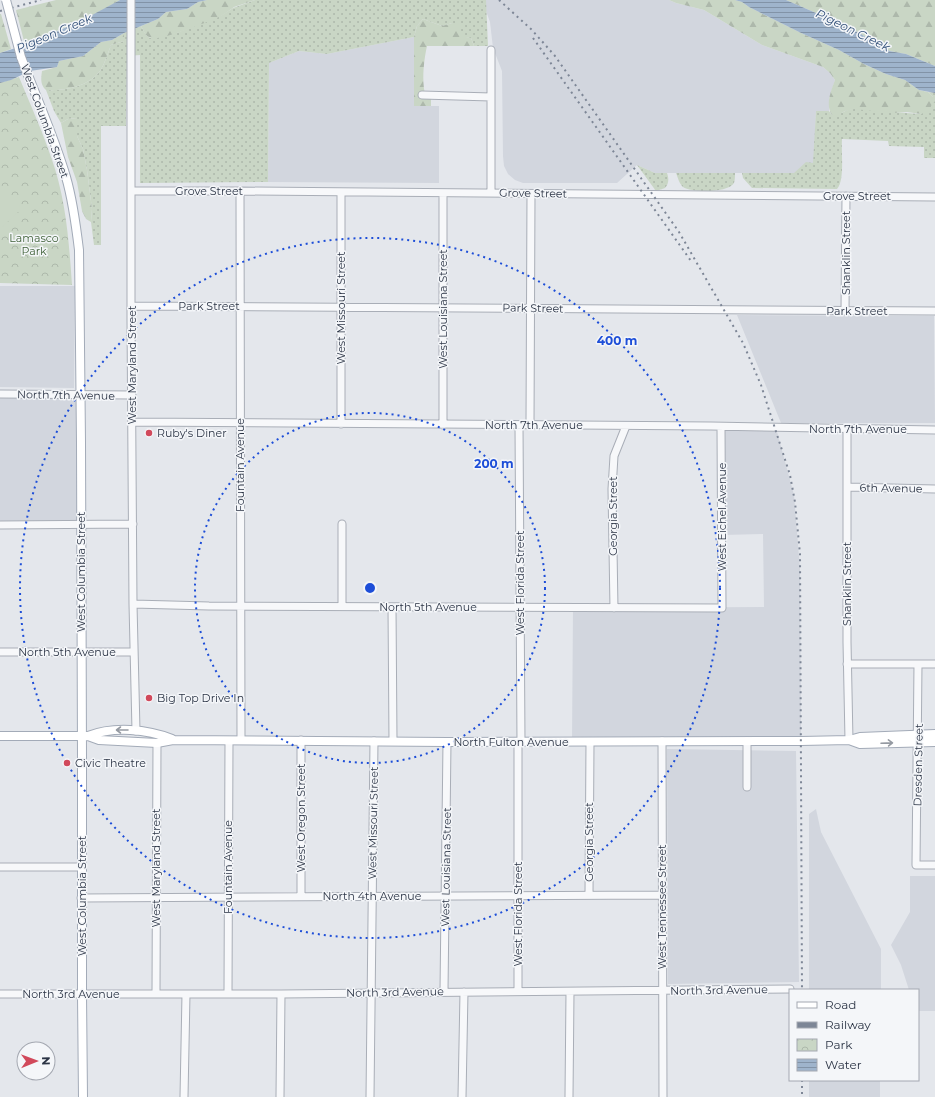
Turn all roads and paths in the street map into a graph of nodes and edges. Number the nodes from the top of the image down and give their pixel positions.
1 (6, 0) edge
2 (132, 0) edge
3 (491, 50) dead end
4 (422, 95) dead end
5 (491, 96) junction
6 (131, 191) junction
7 (240, 191) junction
8 (341, 192) junction
9 (492, 192) junction
10 (443, 193) junction
11 (531, 194) junction
12 (846, 196) junction
13 (935, 197) edge
14 (132, 306) junction
15 (240, 306) junction
16 (341, 307) junction
17 (443, 307) junction
18 (530, 308) junction
19 (845, 311) junction
20 (935, 312) edge
21 (0, 394) edge
22 (80, 396) junction
23 (132, 396) junction
24 (132, 422) junction
25 (240, 423) junction
26 (341, 424) junction
27 (443, 425) junction
28 (519, 425) junction
29 (530, 425) junction
30 (626, 426) junction
31 (721, 427) junction
32 (847, 429) junction
33 (935, 430) edge
34 (847, 488) junction
35 (935, 489) edge
36 (80, 524) junction
37 (133, 524) junction
38 (342, 524) dead end
39 (0, 525) edge
40 (133, 604) junction
41 (241, 605) junction
42 (342, 606) junction
43 (392, 607) junction
44 (520, 608) junction
45 (614, 608) junction
46 (722, 608) joint
47 (0, 652) edge
48 (82, 652) junction
49 (134, 652) junction
50 (847, 664) junction
51 (918, 664) junction
52 (935, 664) edge
53 (136, 730) junction
54 (935, 734) edge
55 (0, 736) edge
56 (85, 736) junction
57 (918, 738) junction
58 (173, 740) junction
59 (241, 740) junction
60 (301, 740) junction
61 (849, 740) junction
62 (229, 741) junction
63 (374, 741) junction
64 (393, 741) junction
65 (662, 741) junction
66 (747, 741) junction
67 (447, 742) junction
68 (519, 742) junction
69 (590, 742) junction
70 (935, 742) edge
71 (157, 743) junction
72 (747, 787) dead end
73 (935, 865) edge
74 (0, 867) edge
75 (81, 867) junction
76 (518, 895) junction
77 (589, 895) junction
78 (662, 895) junction
79 (301, 896) junction
80 (445, 896) junction
81 (372, 897) junction
82 (82, 898) junction
83 (156, 898) junction
84 (228, 898) junction
85 (789, 990) edge
86 (444, 991) junction
87 (518, 991) junction
88 (663, 991) junction
89 (371, 992) junction
90 (464, 992) junction
91 (570, 992) junction
92 (228, 993) junction
93 (0, 994) edge
94 (156, 994) junction
95 (186, 994) junction
96 (281, 994) junction
97 (82, 995) junction
98 (83, 1097) edge
99 (184, 1097) edge
100 (280, 1097) edge
101 (370, 1097) edge
102 (462, 1097) edge
103 (569, 1097) edge
104 (663, 1097) edge

1 - 22 main road, West Columbia Street, bridge
2 - 6 street, West Maryland Street
3 - 5 street
4 - 5 street
5 - 9 street
6 - 7 street, Grove Street
6 - 14 street, West Maryland Street
7 - 8 street, Grove Street
7 - 15 street, Fountain Avenue
8 - 10 street, Grove Street
8 - 16 street, West Missouri Street
9 - 10 street, Grove Street
9 - 11 street, Grove Street
10 - 17 street, West Louisiana Street
11 - 12 street, Grove Street
11 - 18 street
12 - 13 street, Grove Street
12 - 19 street, Shanklin Street
14 - 15 street, Park Street
14 - 23 street, West Maryland Street
15 - 16 street, Park Street
15 - 25 street, Fountain Avenue
16 - 17 street, Park Street
16 - 26 street, West Missouri Street
17 - 18 street, Park Street
17 - 27 street, West Louisiana Street
18 - 19 street, Park Street
18 - 29 street
19 - 20 street, Park Street
21 - 22 street, North 7th Avenue
22 - 23 street, North 7th Avenue
22 - 36 main road, West Columbia Street
23 - 24 street, West Maryland Street
24 - 25 street, North 7th Avenue
24 - 37 street, West Maryland Street
25 - 26 street, North 7th Avenue
25 - 41 street, Fountain Avenue
26 - 27 street, North 7th Avenue
27 - 28 street, North 7th Avenue
28 - 29 street, North 7th Avenue
28 - 44 street, West Florida Street
29 - 30 street, North 7th Avenue
30 - 31 street, North 7th Avenue
30 - 45 street, Georgia Street
31 - 32 street, North 7th Avenue
31 - 46 street, West Eichel Avenue
32 - 33 street, North 7th Avenue
32 - 34 street, Shanklin Street
34 - 35 street, 6th Avenue
34 - 50 street, Shanklin Street
36 - 37 street
36 - 39 street
36 - 48 main road, West Columbia Street
37 - 40 street, West Maryland Street
38 - 42 street
40 - 41 street, North 5th Avenue
40 - 49 street, West Maryland Street
41 - 42 street, North 5th Avenue
41 - 59 street, Fountain Avenue
42 - 43 street, North 5th Avenue
43 - 44 street, North 5th Avenue
43 - 64 street
44 - 45 street, North 5th Avenue
44 - 68 street, West Florida Street
45 - 46 street, North 5th Avenue
47 - 48 street, North 5th Avenue
48 - 49 street, North 5th Avenue
48 - 56 main road, West Columbia Street
49 - 53 street, West Maryland Street
50 - 51 street
50 - 61 street, Shanklin Street
51 - 52 street
51 - 57 street, Dresden Street
53 -> 56 main road, North Fulton Avenue
53 - 58 main road, North Fulton Avenue
54 - 57 main road, North Fulton Avenue
55 - 56 main road, North Fulton Avenue
56 - 71 main road, North Fulton Avenue
56 - 75 main road, West Columbia Street
57 - 61 main road, North Fulton Avenue
57 - 70 main road, North Fulton Avenue
57 - 73 street, Dresden Street
58 - 62 main road, North Fulton Avenue
58 - 71 main road, North Fulton Avenue
59 - 60 main road, North Fulton Avenue
59 - 62 main road, North Fulton Avenue
60 - 63 main road, North Fulton Avenue
60 - 79 street, West Oregon Street
61 - 66 main road, North Fulton Avenue
62 - 84 street, Fountain Avenue
63 - 64 main road, North Fulton Avenue
63 - 81 street, West Missouri Street
64 - 67 main road, North Fulton Avenue
65 - 66 main road, North Fulton Avenue
65 - 69 main road, North Fulton Avenue
65 - 78 street, West Tennessee Street
66 - 72 street
67 - 68 main road, North Fulton Avenue
67 - 80 street, West Louisiana Street
68 - 69 main road, North Fulton Avenue
68 - 76 street, West Florida Street
69 - 77 street, Georgia Street
71 - 83 street, West Maryland Street
74 - 75 street
75 - 82 main road, West Columbia Street
76 - 77 street, North 4th Avenue
76 - 80 street, North 4th Avenue
76 - 87 street, West Florida Street
77 - 78 street, North 4th Avenue
78 - 88 street, West Tennessee Street
79 - 81 street, North 4th Avenue
79 - 84 street, North 4th Avenue
80 - 81 street, North 4th Avenue
80 - 86 street, West Louisiana Street
81 - 89 street, West Missouri Street
82 - 83 street, North 4th Avenue
82 - 97 main road, West Columbia Street
83 - 84 street, North 4th Avenue
83 - 94 street, West Maryland Street
84 - 92 street, Fountain Avenue
85 - 88 street, North 3rd Avenue
86 - 89 street, North 3rd Avenue
86 - 90 street, North 3rd Avenue
87 - 90 street, North 3rd Avenue
87 - 91 street, North 3rd Avenue
88 - 91 street, North 3rd Avenue
88 - 104 street, West Tennessee Street
89 - 96 street, North 3rd Avenue
89 - 101 street, West Missouri Street
90 - 102 street
91 - 103 street
92 - 95 street, North 3rd Avenue
92 - 96 street, North 3rd Avenue
93 - 97 street, North 3rd Avenue
94 - 95 street, North 3rd Avenue
94 - 97 street, North 3rd Avenue
95 - 99 street
96 - 100 street
97 - 98 main road, West Columbia Street

